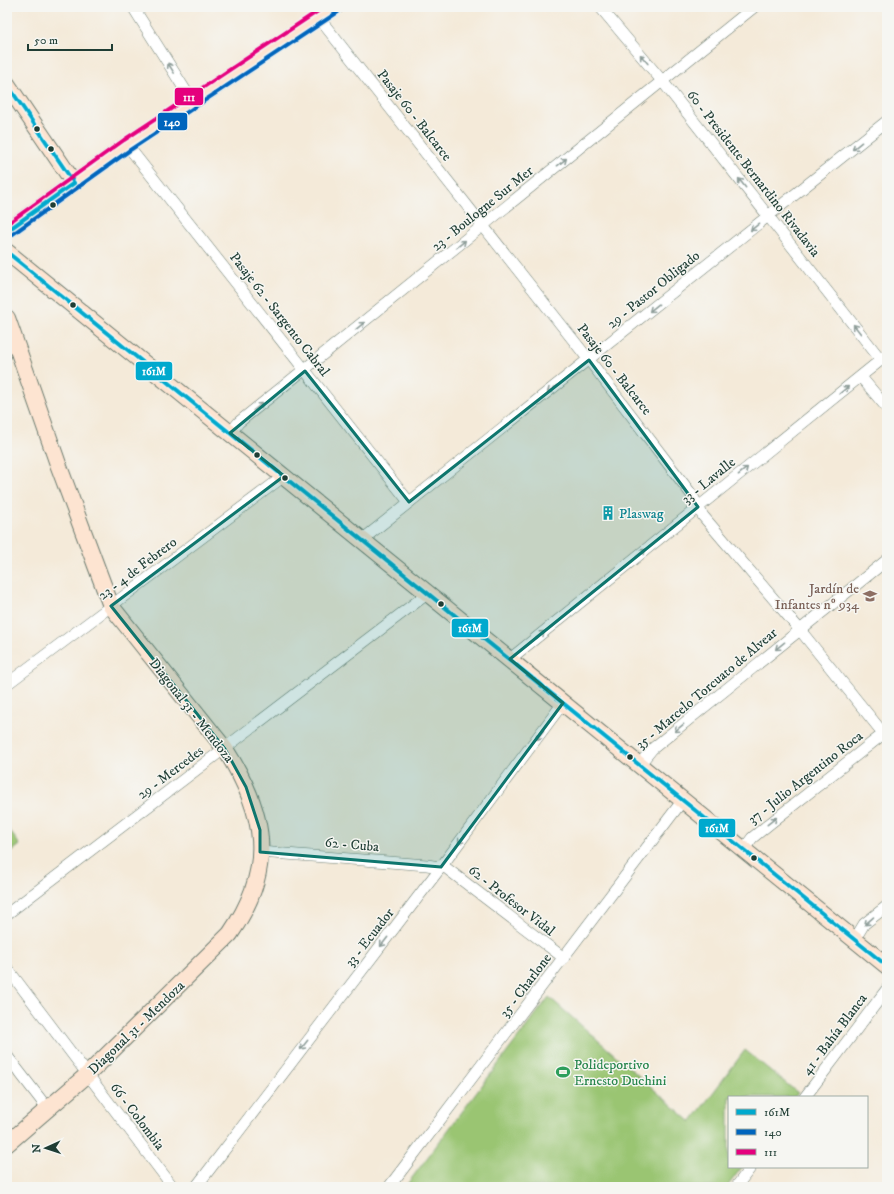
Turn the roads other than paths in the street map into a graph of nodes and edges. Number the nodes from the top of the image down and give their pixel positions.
1 (133, 7) edge
2 (336, 7) edge
3 (600, 7) edge
4 (754, 7) edge
5 (319, 18) junction
6 (663, 82) junction
7 (7, 84) edge
8 (192, 101) junction
9 (887, 121) edge
10 (127, 145) junction
11 (74, 183) junction
12 (768, 216) junction
13 (483, 226) junction
14 (7, 231) edge
15 (7, 252) edge
16 (7, 318) edge
17 (884, 357) edge
18 (589, 360) junction
19 (304, 371) junction
20 (861, 377) junction
21 (887, 408) edge
22 (230, 433) junction
23 (284, 476) junction
24 (409, 502) junction
25 (698, 507) junction
26 (362, 540) junction
27 (887, 560) edge
28 (427, 594) junction
29 (111, 606) junction
30 (800, 630) junction
31 (510, 659) junction
32 (7, 684) edge
33 (563, 703) junction
34 (886, 734) edge
35 (225, 749) junction
36 (639, 765) junction
37 (683, 800) junction
38 (744, 848) junction
39 (260, 852) junction
40 (441, 868) junction
41 (887, 906) edge
42 (7, 914) edge
43 (855, 939) junction
44 (564, 958) junction
45 (887, 966) edge
46 (7, 968) edge
47 (887, 989) edge
48 (7, 1056) edge
49 (87, 1075) junction
50 (806, 1096) edge
51 (48, 1110) junction
52 (7, 1144) edge
53 (750, 1168) edge
54 (173, 1187) edge
55 (196, 1187) edge
56 (390, 1187) edge
57 (736, 1187) edge

8 -> 1 street
2 - 5 street
6 -> 3 street, 60 - Presidente Bernardino Rivadavia
4 - 6 street, 23 - Boulogne Sur Mer
5 - 8 street
5 - 13 street, Pasaje 60 - Balcarce
12 -> 6 street, 60 - Presidente Bernardino Rivadavia
13 -> 6 street, 23 - Boulogne Sur Mer
7 - 11 street
8 - 10 street
9 -> 12 street, 29 - Pastor Obligado
10 - 11 street
10 - 19 street, Pasaje 62 - Sargento Cabral
11 - 14 street
17 -> 12 street, 60 - Presidente Bernardino Rivadavia
12 -> 18 street, 29 - Pastor Obligado
13 - 18 street, Pasaje 60 - Balcarce
19 -> 13 street, 23 - Boulogne Sur Mer
15 - 22 street
16 - 29 street, Diagonal 31 - Mendoza
17 - 20 street, 33 - Lavalle
18 -> 24 street, 29 - Pastor Obligado
18 - 25 street, Pasaje 60 - Balcarce
22 -> 19 street, 23 - Boulogne Sur Mer
19 - 24 street, Pasaje 62 - Sargento Cabral
20 - 21 street
25 -> 20 street, 33 - Lavalle
22 - 23 street
23 - 26 street
23 - 29 street, 23 - 4 de Febrero
24 - 26 street, 29 - Pastor Obligado
25 - 30 street, Pasaje 60 - Balcarce
31 -> 25 street, 33 - Lavalle
26 - 28 street
27 - 30 street, 35 - Marcelo Torcuato de Alvear
28 - 31 street
28 - 35 street, 29 - Mercedes
29 - 32 street, 23 - 4 de Febrero
29 - 35 street, Diagonal 31 - Mendoza
30 - 34 street, Pasaje 60 - Balcarce
30 -> 36 street, 35 - Marcelo Torcuato de Alvear
31 - 33 street
33 - 36 street
33 -> 40 street, 33 - Ecuador
38 -> 34 street, 37 - Julio Argentino Roca
35 - 39 street, Diagonal 31 - Mendoza
35 - 42 street, 29 - Mercedes
36 - 37 street
37 - 38 street
37 - 44 street, 35 - Charlone
38 - 43 street
39 - 40 street, 62 - Cuba
39 - 49 street, Diagonal 31 - Mendoza
40 - 44 street, 62 - Profesor Vidal
40 -> 55 street, 33 - Ecuador
41 -> 43 street
43 - 45 street
44 - 56 street, 35 - Charlone
46 - 49 street, 66 - Colombia
47 - 50 street, 41 - Bahía Blanca
48 - 51 street
49 - 51 street, Diagonal 31 - Mendoza
49 - 54 street, 66 - Colombia
51 - 52 street, Diagonal 31 - Mendoza
53 - 57 street

